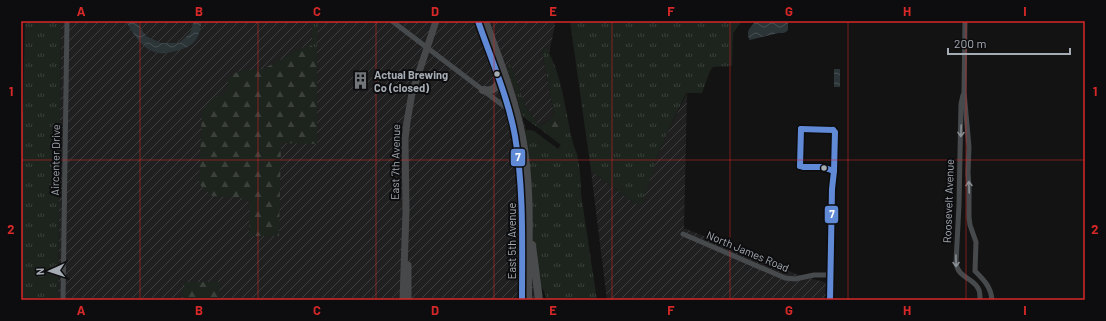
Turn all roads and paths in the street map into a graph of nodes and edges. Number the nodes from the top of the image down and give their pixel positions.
1 (67, 21) edge
2 (392, 21) edge
3 (436, 21) edge
4 (478, 21) edge
5 (485, 21) edge
6 (965, 21) edge
7 (427, 48) junction
8 (499, 80) junction
9 (483, 90) junction
10 (964, 92) junction
11 (509, 110) junction
12 (517, 116) junction
13 (528, 196) junction
14 (406, 211) junction
15 (683, 234) dead end
16 (63, 300) edge
17 (403, 300) edge
18 (408, 300) edge
19 (522, 300) edge
20 (528, 300) edge
21 (539, 300) edge
22 (830, 300) edge
23 (980, 300) edge
24 (992, 300) edge

1 - 16 street, Aircenter Drive
2 - 7 street
3 - 7 street, East 7th Avenue
4 - 8 main road, East 5th Avenue
5 - 12 main road, East 5th Avenue
6 - 10 street, Roosevelt Avenue
7 - 9 street
7 - 14 street, East 7th Avenue
8 - 9 main road
8 - 11 main road, East 5th Avenue
9 - 11 street
10 -> 23 street, Roosevelt Avenue
24 -> 10 street, Roosevelt Avenue
11 - 12 street
11 - 19 main road, East 5th Avenue
12 - 13 main road, East 5th Avenue
13 - 20 main road, East 5th Avenue
13 - 21 main road
14 - 17 street, East 7th Avenue
14 - 18 street, East 7th Avenue
15 - 22 street, North James Road

